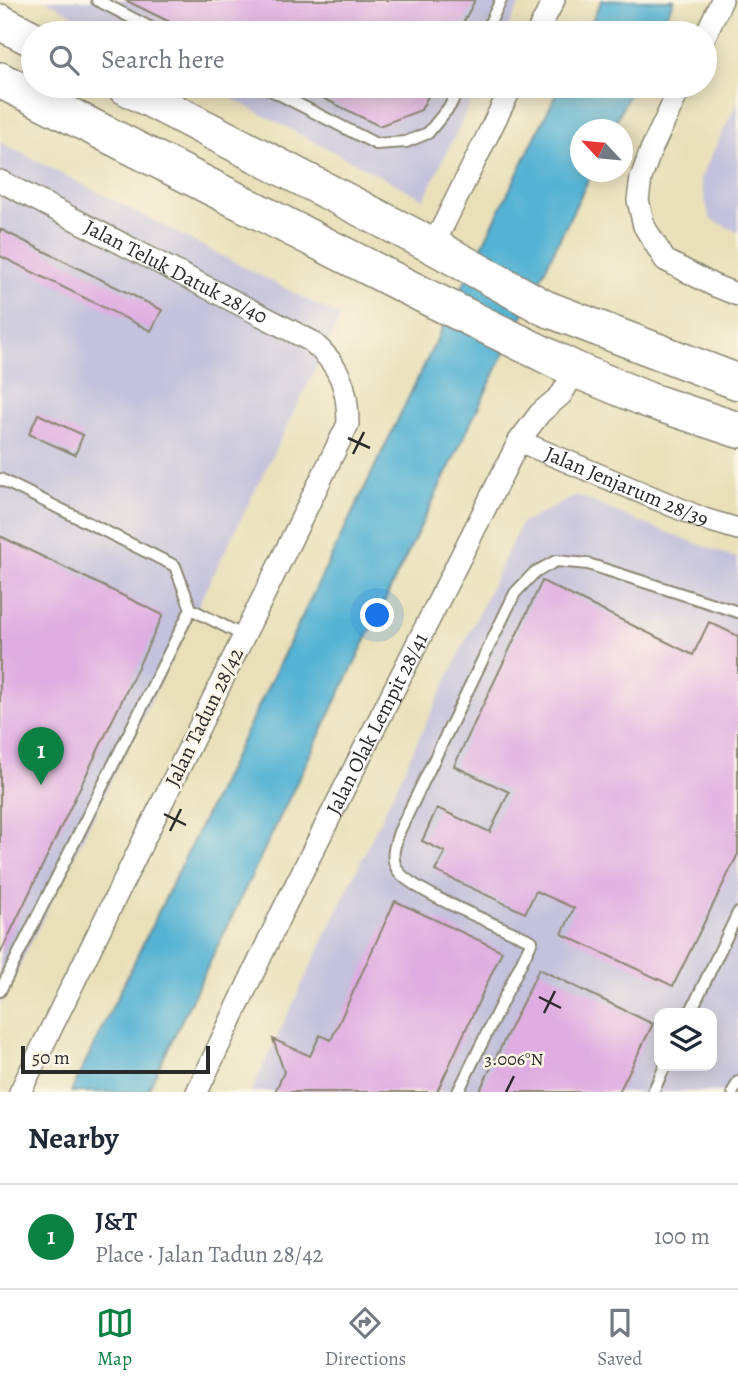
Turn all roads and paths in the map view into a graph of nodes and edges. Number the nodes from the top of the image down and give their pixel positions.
1 (97, 0) edge
2 (501, 0) edge
3 (554, 0) edge
4 (722, 0) edge
5 (138, 21) edge
6 (491, 21) edge
7 (543, 21) edge
8 (712, 21) edge
9 (0, 22) edge
10 (21, 33) edge
11 (0, 80) edge
12 (21, 91) edge
13 (35, 98) edge
14 (147, 98) edge
15 (286, 98) edge
16 (454, 98) edge
17 (507, 98) edge
18 (675, 98) edge
19 (0, 181) edge
20 (444, 253) junction
21 (738, 295) edge
22 (576, 370) junction
23 (340, 376) joint
24 (738, 382) edge
25 (738, 430) edge
26 (519, 441) junction
27 (0, 479) edge
28 (738, 529) edge
29 (191, 609) junction
30 (738, 612) edge
31 (244, 636) junction
32 (738, 913) edge
33 (0, 991) edge
34 (692, 1008) edge
35 (663, 1071) edge
36 (738, 1082) edge
37 (20, 1092) edge
38 (197, 1092) edge
39 (458, 1092) edge
40 (653, 1092) edge
41 (733, 1092) edge

1 - 5 lane
2 - 6 lane
3 - 7 street
4 - 8 street
9 - 10 main road
11 - 12 main road
13 - 22 main road
14 - 20 main road
15 - 16 lane
17 - 20 street
18 - 21 street
19 - 23 street, Jalan Teluk Datuk 28/40
20 - 24 main road
22 - 25 main road
22 - 26 street, Jalan Olak Lempit 28/41
23 - 31 street, Jalan Tadun 28/42
26 - 28 street, Jalan Jenjarum 28/39
26 - 38 street, Jalan Olak Lempit 28/41
27 - 29 lane
29 - 31 lane
29 - 33 lane
30 - 39 lane
31 - 37 street, Jalan Tadun 28/42
32 - 34 lane
35 - 40 lane
36 - 41 lane

